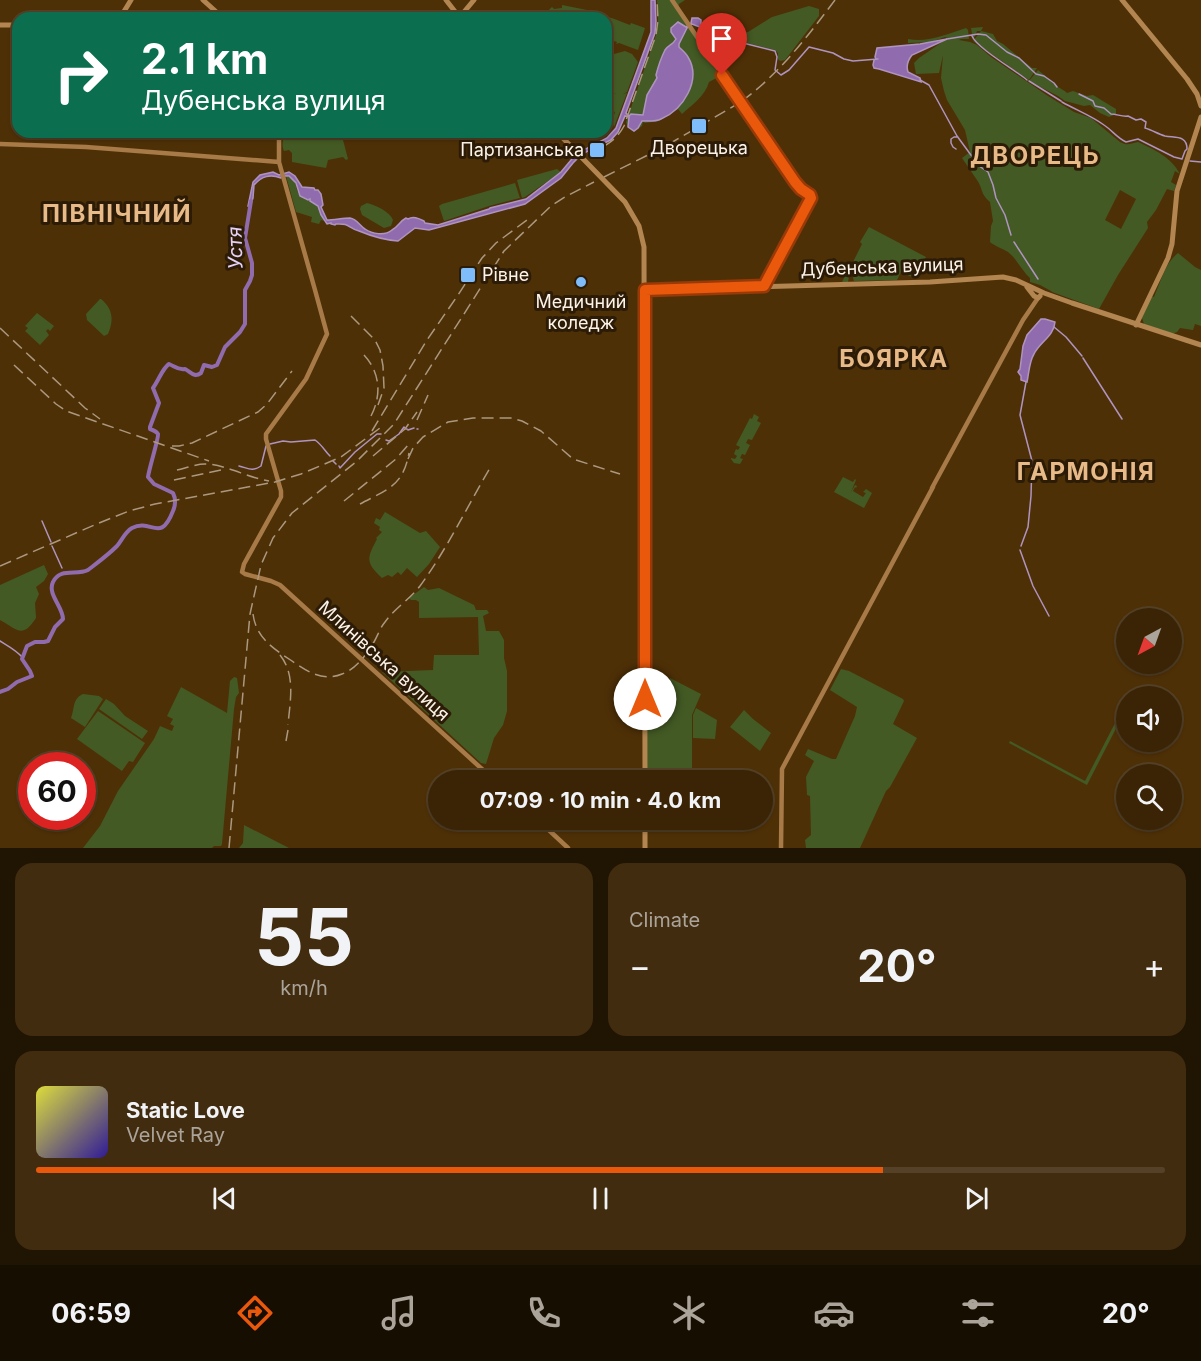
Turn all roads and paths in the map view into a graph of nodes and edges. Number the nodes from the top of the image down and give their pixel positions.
1 (203, 0) edge
2 (446, 0) edge
3 (474, 0) edge
4 (672, 0) edge
5 (1122, 0) edge
6 (216, 12) edge
7 (455, 12) edge
8 (465, 12) edge
9 (1201, 106) edge
10 (1201, 117) edge
11 (279, 138) edge
12 (563, 138) edge
13 (0, 144) edge
14 (279, 162) junction
15 (764, 286) junction
16 (645, 290) junction
17 (1037, 294) junction
18 (1139, 323) junction
19 (1201, 345) edge
20 (933, 487) junction
21 (852, 638) junction
22 (483, 770) edge
23 (645, 770) edge
24 (549, 830) edge
25 (645, 830) edge
26 (568, 848) edge
27 (645, 848) edge
28 (781, 848) edge

1 - 6 main road
2 - 7 main road
3 - 8 main road
4 - 15 main road
5 - 9 main road
10 - 18 main road
11 - 14 main road
12 - 16 main road
13 - 14 main road
14 - 22 main road, Млинівська вулиця
15 - 16 main road, Дубенська вулиця
15 - 17 main road, Дубенська вулиця
16 - 23 main road
17 - 18 main road, Дубенська вулиця
17 - 20 main road
18 - 19 main road
20 - 21 main road
20 - 21 main road
21 - 28 main road
24 - 26 main road
25 - 27 main road

